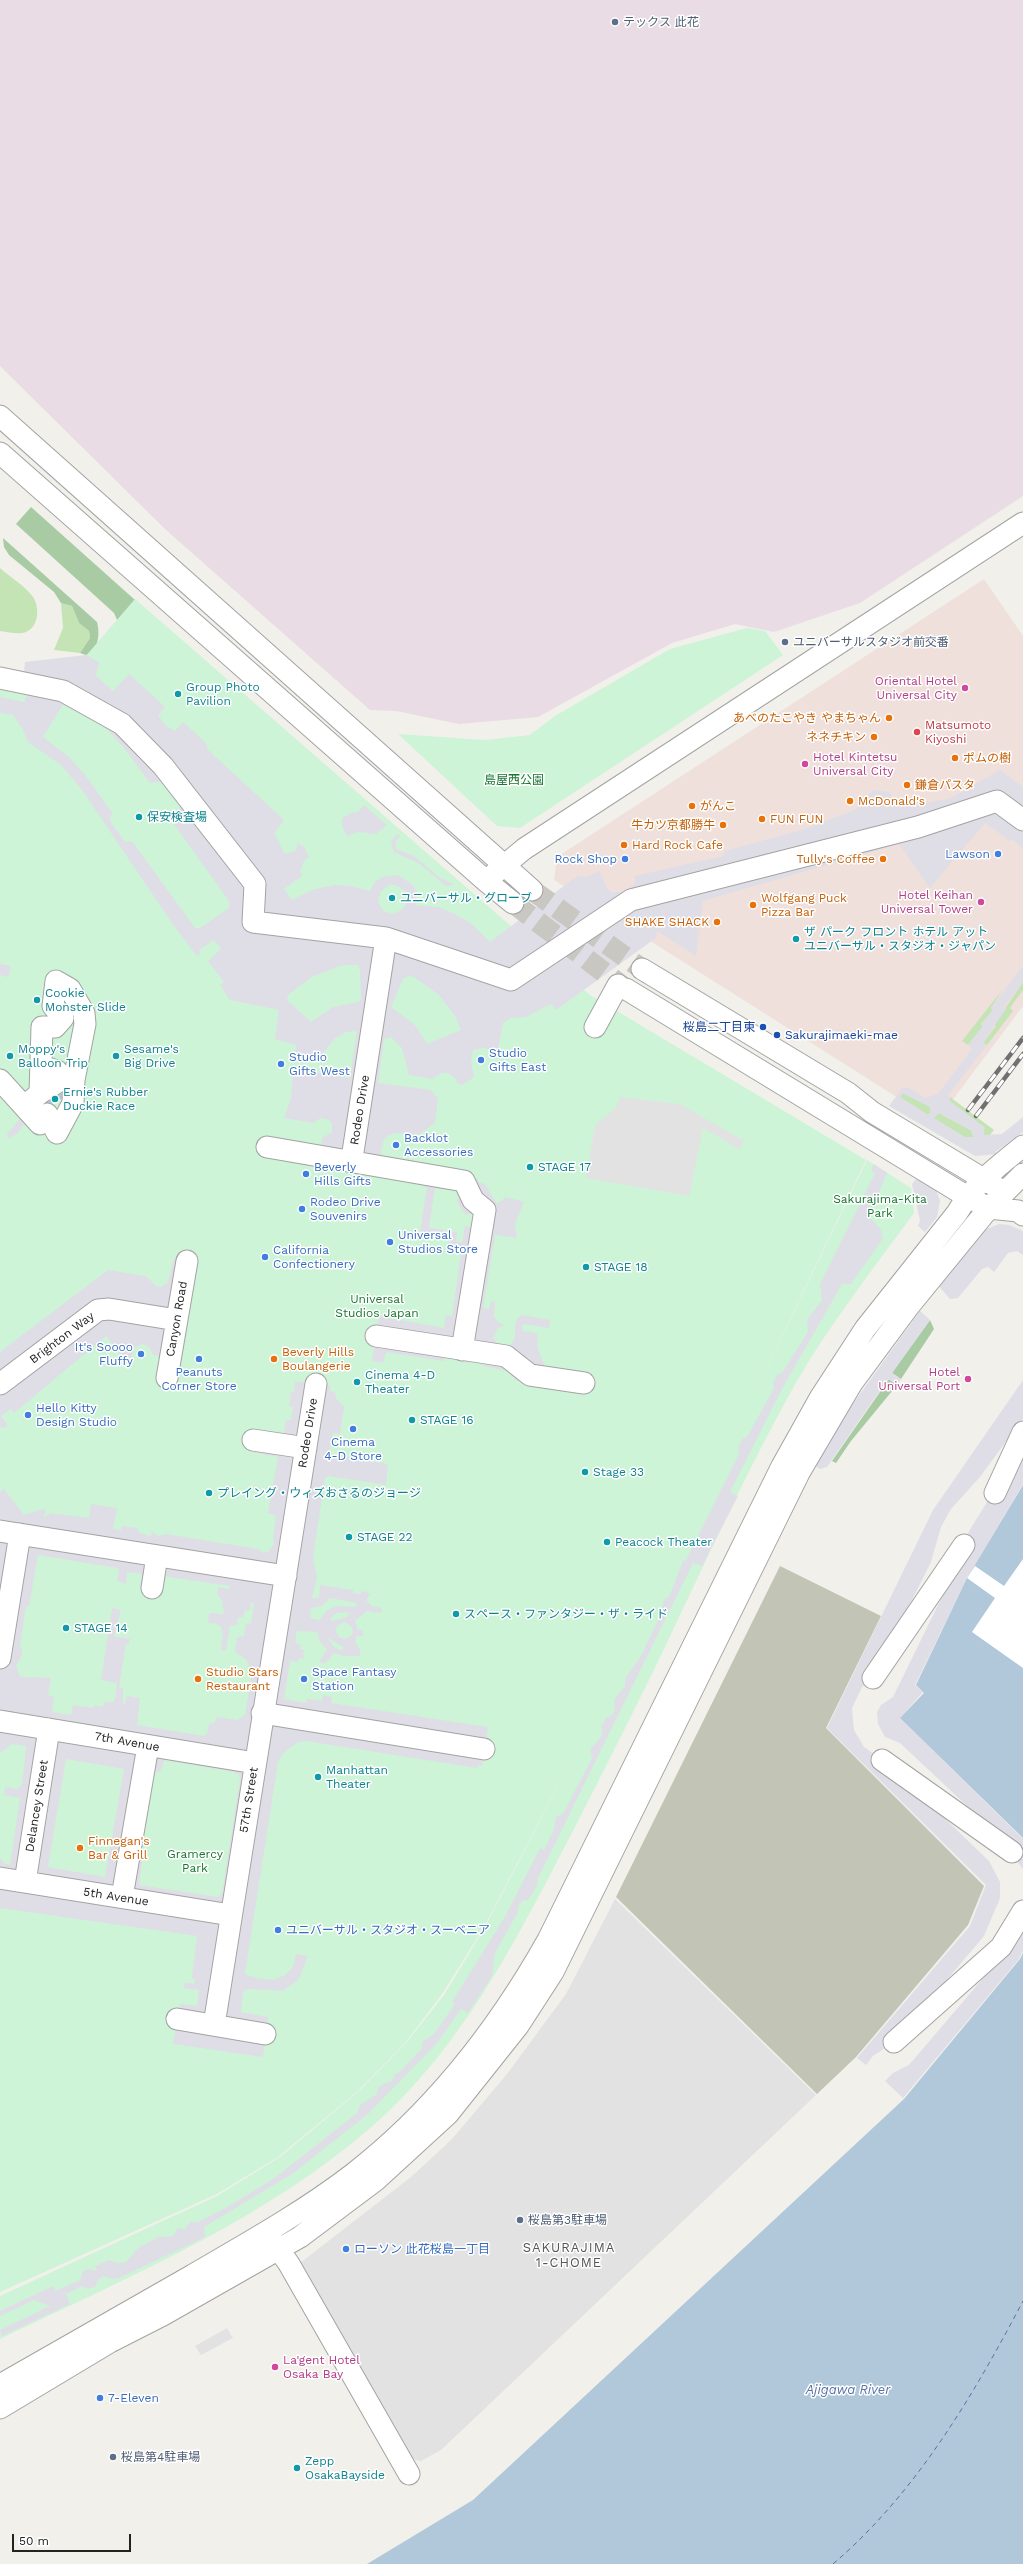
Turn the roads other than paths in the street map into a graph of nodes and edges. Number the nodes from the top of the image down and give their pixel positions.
1 (0, 416) edge
2 (0, 453) edge
3 (1023, 522) edge
4 (0, 678) edge
5 (1023, 820) edge
6 (505, 865) junction
7 (486, 882) junction
8 (532, 890) tunnel mouth
9 (513, 903) tunnel mouth
10 (386, 938) junction
11 (642, 969) tunnel mouth
12 (595, 1027) dead end
13 (0, 1080) edge
14 (33, 1100) junction
15 (1023, 1146) edge
16 (267, 1147) dead end
17 (353, 1152) dead end
18 (1023, 1174) edge
19 (983, 1178) junction
20 (1004, 1191) junction
21 (966, 1196) junction
22 (989, 1208) junction
23 (1020, 1213) edge
24 (187, 1261) dead end
25 (177, 1320) junction
26 (376, 1336) dead end
27 (462, 1350) junction
28 (167, 1378) dead end
29 (584, 1383) dead end
30 (0, 1384) edge
31 (316, 1384) dead end
32 (1023, 1432) edge
33 (253, 1440) dead end
34 (306, 1448) junction
35 (995, 1493) dead end
36 (0, 1531) edge
37 (20, 1534) junction
38 (964, 1545) dead end
39 (158, 1556) junction
40 (286, 1576) junction
41 (152, 1588) dead end
42 (0, 1658) edge
43 (873, 1678) dead end
44 (262, 1713) junction
45 (0, 1721) edge
46 (49, 1729) junction
47 (148, 1746) junction
48 (484, 1749) dead end
49 (882, 1760) dead end
50 (255, 1763) junction
51 (1012, 1852) dead end
52 (9, 1877) edge
53 (122, 1897) junction
54 (1023, 1911) edge
55 (231, 1915) junction
56 (177, 2019) dead end
57 (214, 2025) junction
58 (265, 2034) dead end
59 (894, 2042) dead end
60 (267, 2232) junction
61 (278, 2250) junction
62 (0, 2385) edge
63 (0, 2408) edge
64 (409, 2474) dead end

1 - 6 street
2 - 7 street
3 - 6 street
4 - 10 street
5 - 10 street
6 - 7 street
6 - 8 street
7 - 9 street
10 - 17 street, Rodeo Drive
11 - 19 street
12 - 21 street
13 - 14 street
14 - 14 street
15 - 19 street
16 - 27 street
18 - 20 street
19 - 20 street
19 - 21 street
20 - 22 street
20 - 23 street
21 - 22 street
21 - 60 street
22 - 23 street
22 - 61 street
24 - 25 street, Canyon Road
25 - 28 street, Canyon Road
25 - 30 street, Brighton Way
26 - 27 street
27 - 29 street
31 - 34 street, Rodeo Drive
32 - 35 street
33 - 34 street
34 - 40 street, Rodeo Drive
36 - 37 street
37 - 39 street
37 - 42 street
38 - 43 street
39 - 40 street
39 - 41 street
40 - 44 street, 57th Street
44 - 48 street
44 - 50 street, 57th Street
45 - 46 street, 7th Avenue
46 - 47 street, 7th Avenue
46 - 52 street, Delancey Street
47 - 50 street, 7th Avenue
47 - 53 street
49 - 51 street
50 - 55 street, 57th Street
52 - 53 street, 5th Avenue
53 - 55 street, 5th Avenue
54 - 59 street
55 - 57 street, 57th Street
56 - 57 street
57 - 58 street
60 - 61 street
60 - 62 street
61 - 63 street
61 - 64 street

